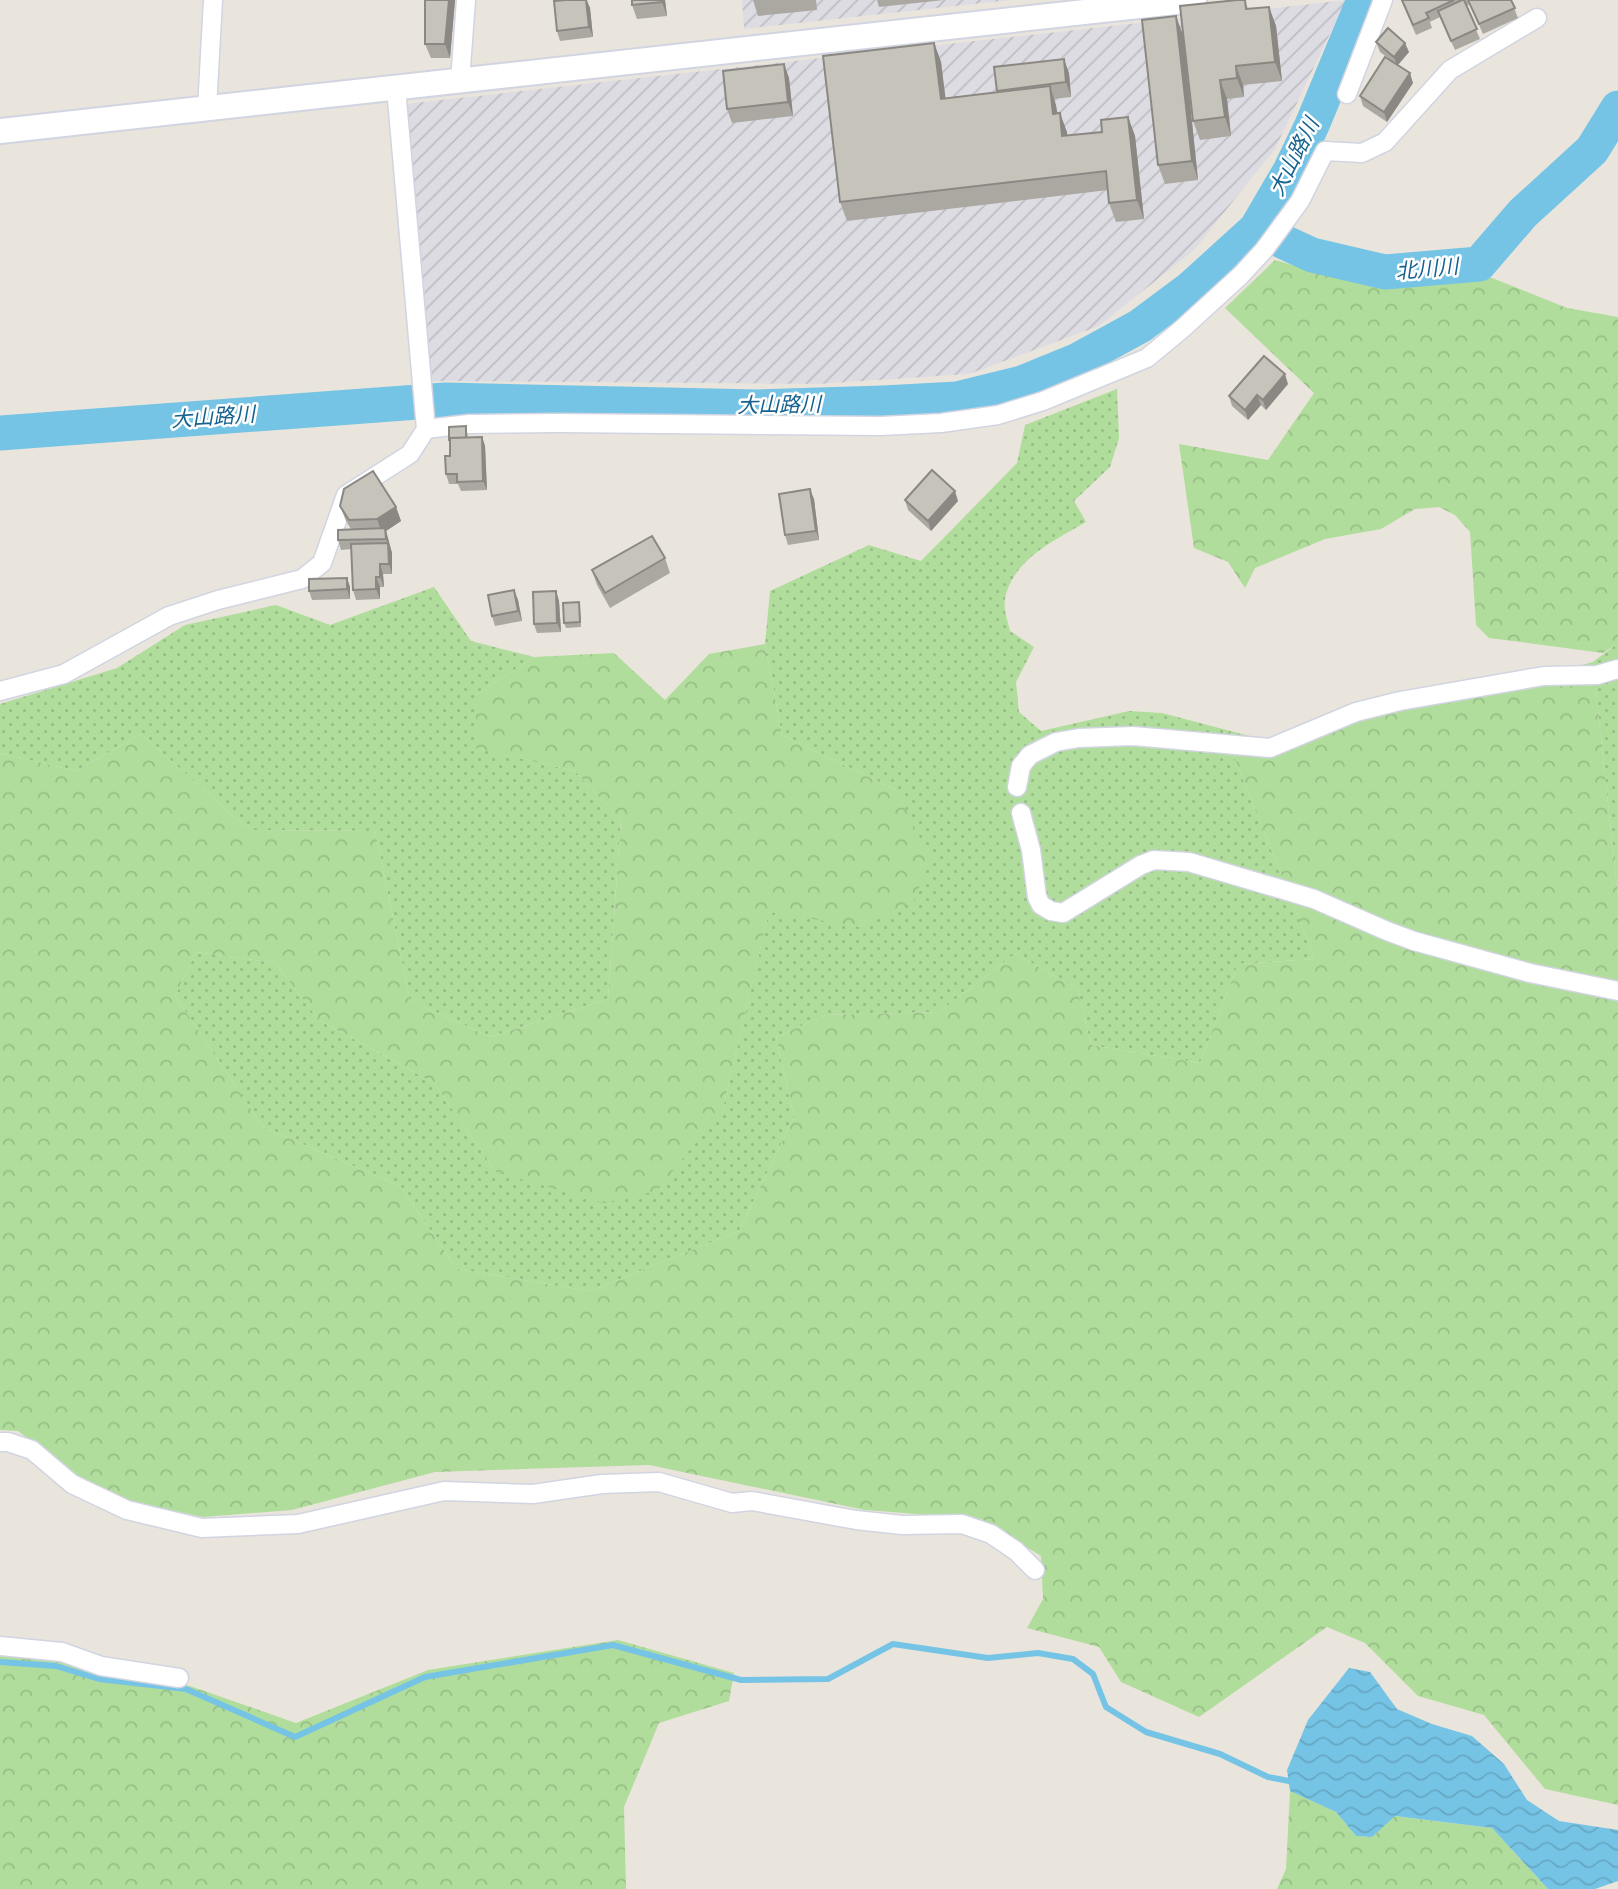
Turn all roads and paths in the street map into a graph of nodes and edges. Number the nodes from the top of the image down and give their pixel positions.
1 (213, 0) edge
2 (466, 0) edge
3 (1194, 0) edge
4 (1384, 0) edge
5 (1537, 18) dead end
6 (460, 81) junction
7 (396, 88) junction
8 (1347, 94) dead end
9 (207, 109) junction
10 (0, 131) edge
11 (426, 424) junction
12 (1618, 669) edge
13 (0, 691) edge
14 (1017, 787) dead end
15 (1021, 813) dead end
16 (1618, 991) edge
17 (0, 1442) edge
18 (1035, 1570) dead end
19 (0, 1646) edge
20 (179, 1678) dead end

1 - 9 street
2 - 6 street
3 - 6 street
4 - 8 street
5 - 11 street
6 - 7 street
7 - 9 street
7 - 11 street
9 - 10 street
11 - 13 street
12 - 14 street
15 - 16 street
17 - 18 street
19 - 20 street

